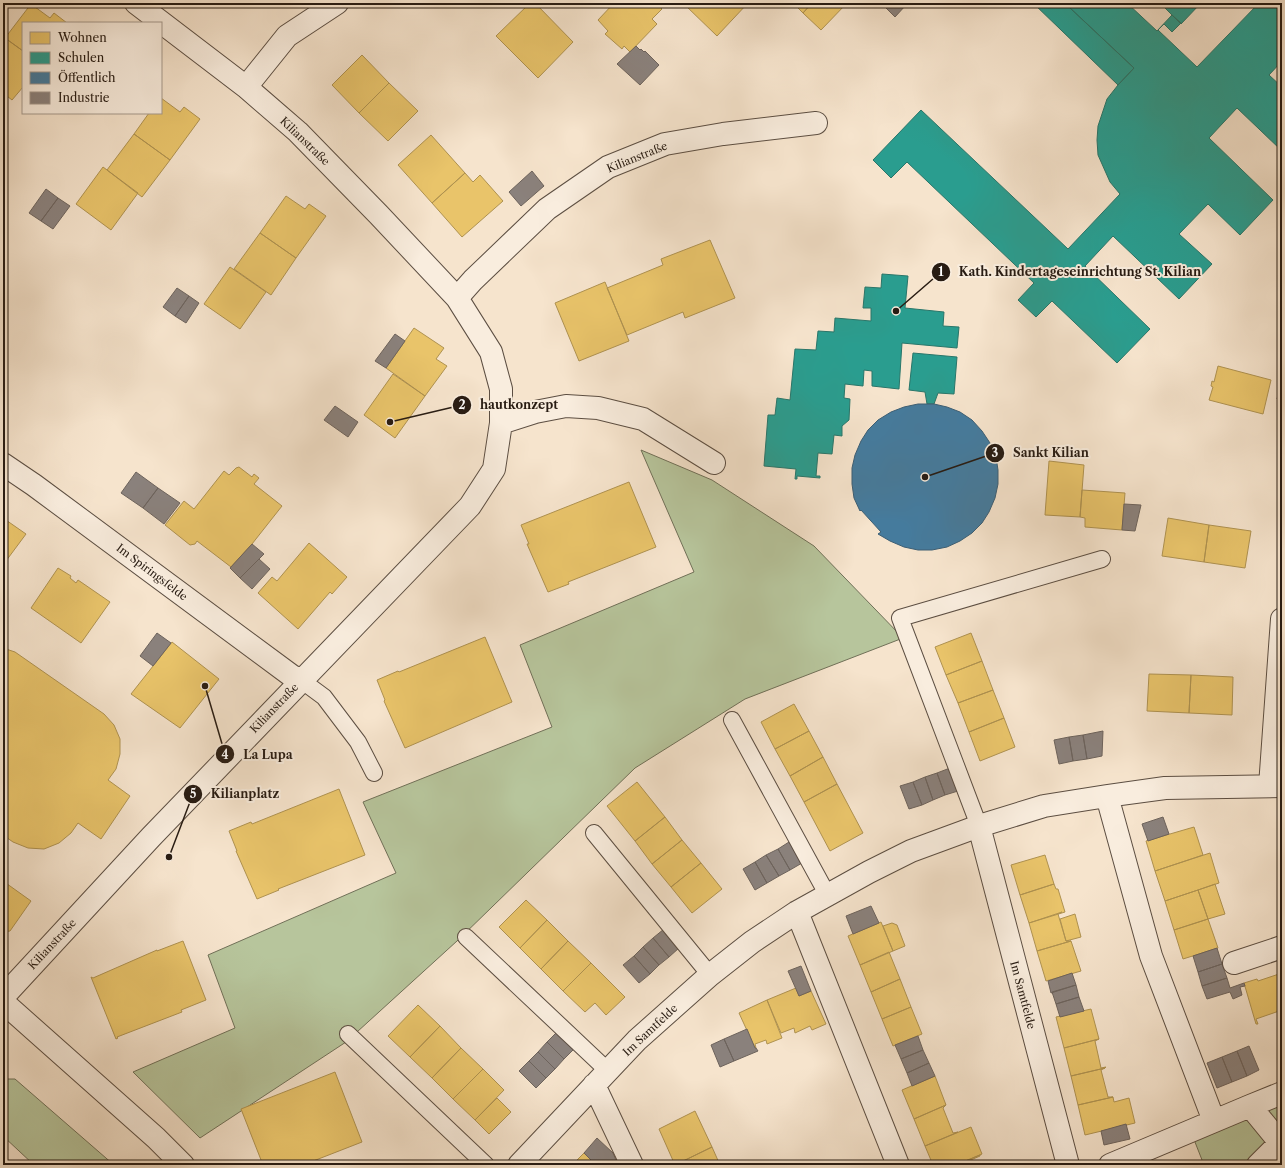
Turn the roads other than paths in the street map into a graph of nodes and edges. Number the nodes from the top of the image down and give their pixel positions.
1 (136, 3) edge
2 (337, 3) edge
3 (161, 22) edge
4 (162, 23) edge
5 (246, 87) junction
6 (816, 123) dead end
7 (457, 298) junction
8 (501, 423) junction
9 (714, 463) dead end
10 (3, 464) edge
11 (1102, 560) dead end
12 (1282, 619) edge
13 (301, 680) junction
14 (732, 720) dead end
15 (374, 773) dead end
16 (1276, 786) edge
17 (1107, 796) junction
18 (979, 826) junction
19 (594, 833) dead end
20 (827, 894) junction
21 (797, 912) junction
22 (466, 937) dead end
23 (1282, 947) edge
24 (1234, 963) dead end
25 (710, 975) junction
26 (3, 997) edge
27 (3, 1002) edge
28 (348, 1034) dead end
29 (601, 1078) junction
30 (1282, 1094) edge
31 (1250, 1106) junction
32 (1214, 1121) junction
33 (1282, 1143) edge
34 (183, 1165) edge
35 (486, 1165) edge
36 (519, 1165) edge
37 (632, 1165) edge
38 (898, 1165) edge
39 (1068, 1165) edge
40 (1110, 1165) edge
41 (1258, 1165) edge

1 - 3 street, Kilianstraße
2 - 5 street
4 - 5 street, Kilianstraße
5 - 7 street, Kilianstraße
6 - 7 street, Kilianstraße
7 - 8 street, Kilianstraße
8 - 9 street
8 - 13 street, Kilianstraße
10 - 13 street, Im Spiringsfelde
11 - 18 lane
12 - 16 street
13 - 15 lane
13 - 26 street, Kilianstraße
14 - 20 lane
16 - 17 street, Im Samtfelde
17 - 18 street, Im Samtfelde
17 - 32 street
18 - 20 street, Im Samtfelde
18 - 39 street, Im Samtfelde
19 - 25 lane
20 - 21 street, Im Samtfelde
21 - 25 street, Im Samtfelde
21 - 38 street
22 - 29 lane
23 - 24 street
25 - 29 street, Im Samtfelde
27 - 34 street
28 - 35 lane
29 - 36 street, Im Samtfelde
29 - 37 street
30 - 31 street
31 - 32 street
31 - 33 street
32 - 40 street
33 - 41 street

